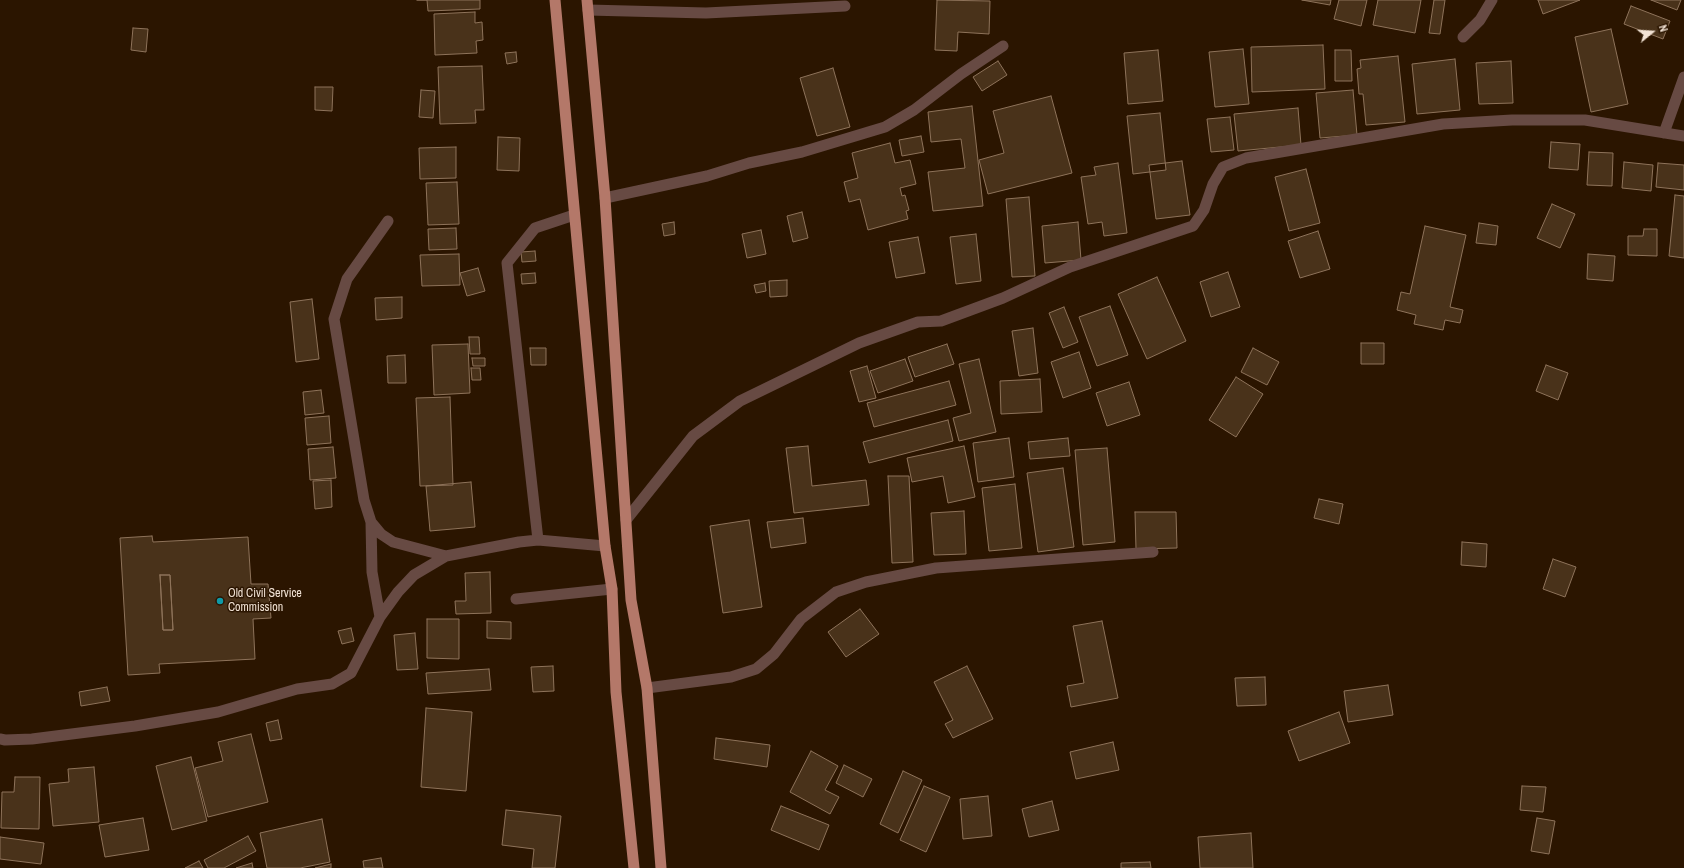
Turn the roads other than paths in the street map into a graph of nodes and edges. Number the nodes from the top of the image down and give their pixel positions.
1 (555, 0) edge
2 (1492, 0) edge
3 (588, 5) edge
4 (845, 6) dead end
5 (1463, 37) dead end
6 (1003, 46) dead end
7 (1684, 77) edge
8 (1664, 133) junction
9 (1684, 136) edge
10 (605, 198) junction
11 (574, 216) junction
12 (388, 221) dead end
13 (626, 520) junction
14 (371, 522) junction
15 (538, 540) junction
16 (605, 546) junction
17 (1153, 552) dead end
18 (446, 556) junction
19 (612, 589) junction
20 (516, 599) dead end
21 (380, 617) junction
22 (647, 688) junction
23 (0, 739) edge
24 (634, 868) edge
25 (661, 868) edge

1 - 11 main road
2 - 5 street
3 - 4 street
3 - 10 main road
6 - 10 street
7 - 8 street
8 - 9 street
8 - 13 street
10 - 13 main road
11 - 15 street
11 - 16 main road
12 - 14 street
13 - 22 main road
14 - 18 street
14 - 21 street
15 - 16 street
15 - 18 street
16 - 19 main road
17 - 22 street
18 - 21 street
19 - 20 street
19 - 24 main road
21 - 23 street
22 - 25 main road

